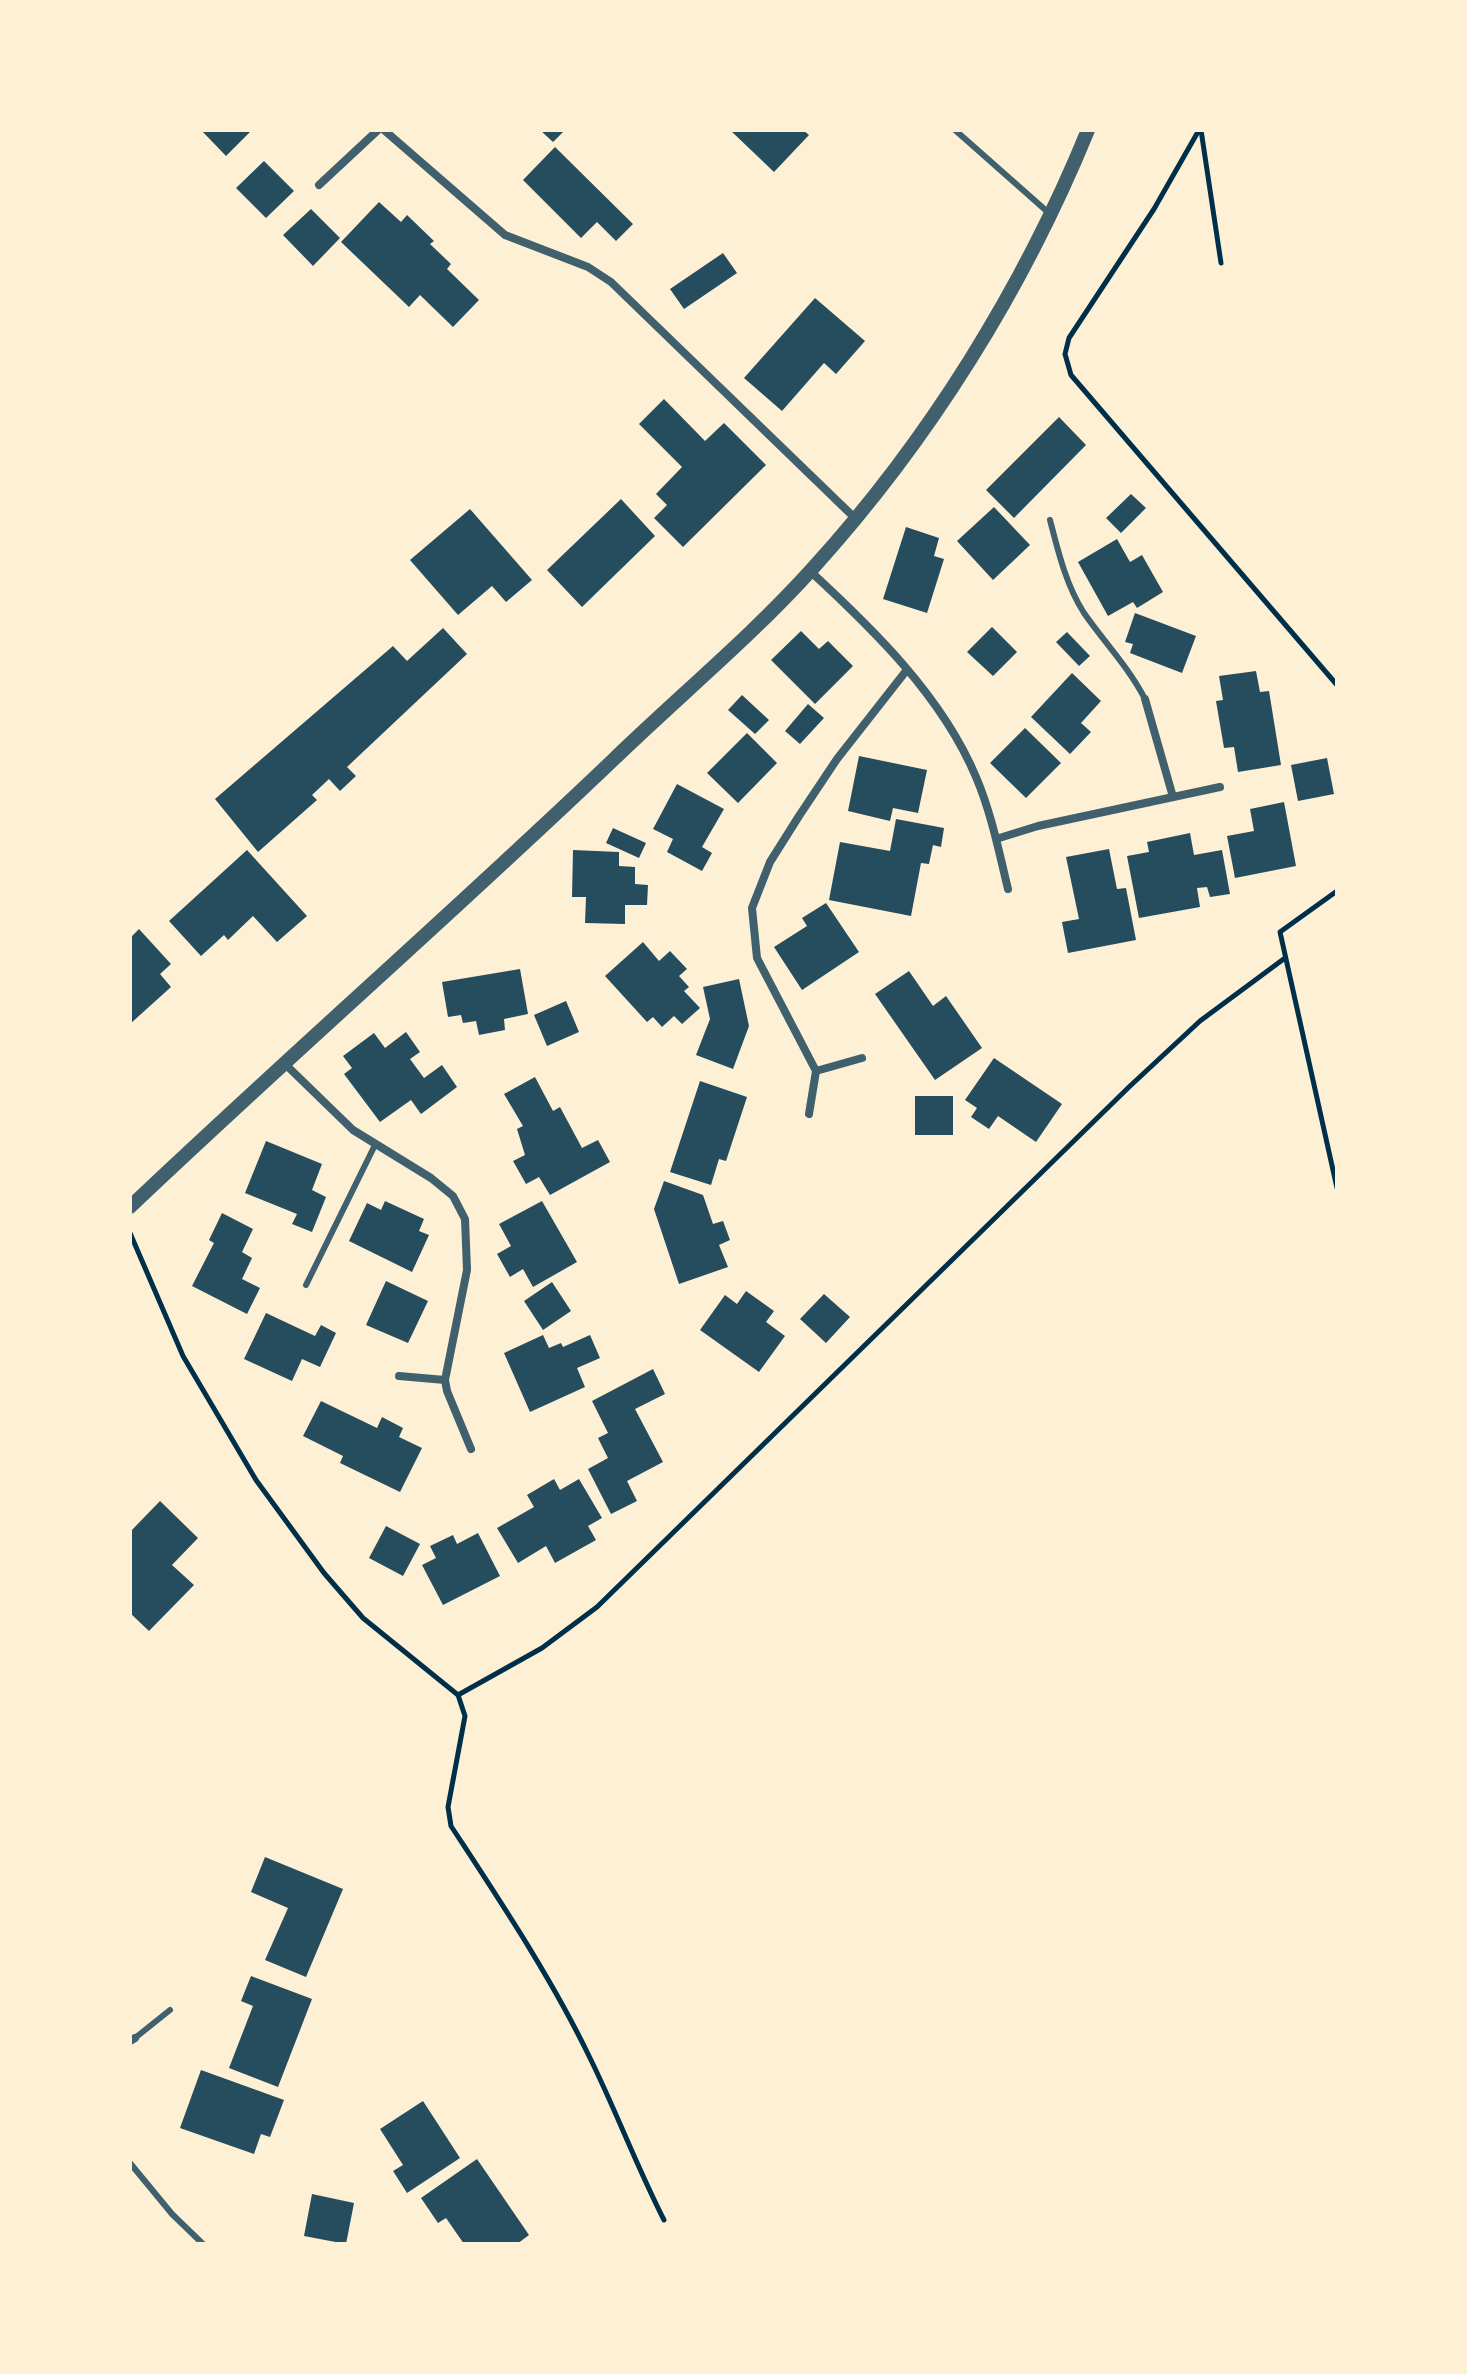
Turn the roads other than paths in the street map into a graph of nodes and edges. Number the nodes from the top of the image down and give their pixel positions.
1 (381, 130) edge
2 (955, 130) edge
3 (1088, 130) edge
4 (319, 185) dead end
5 (1050, 214) junction
6 (856, 519) junction
7 (1050, 520) dead end
8 (810, 571) junction
9 (906, 671) junction
10 (1145, 699) joint
11 (1220, 787) dead end
12 (1173, 797) junction
13 (996, 839) junction
14 (1008, 889) dead end
15 (862, 1058) dead end
16 (283, 1062) junction
17 (816, 1071) junction
18 (809, 1114) dead end
19 (375, 1145) junction
20 (130, 1207) edge
21 (306, 1285) dead end
22 (399, 1376) dead end
23 (445, 1380) junction
24 (471, 1449) dead end
25 (170, 2010) dead end
26 (132, 2040) edge
27 (130, 2163) edge
28 (203, 2244) edge

1 - 4 street
1 - 6 street
2 - 5 lane
3 - 5 street
5 - 6 street
6 - 8 street
7 - 10 lane
8 - 9 street
8 - 16 street
9 - 13 street
9 - 17 street
10 - 12 street
11 - 12 street
12 - 13 street
13 - 14 street
15 - 17 street
16 - 19 street
16 - 20 street
17 - 18 street
19 - 21 lane
19 - 23 street
22 - 23 street
23 - 24 street
25 - 26 lane
27 - 28 lane

